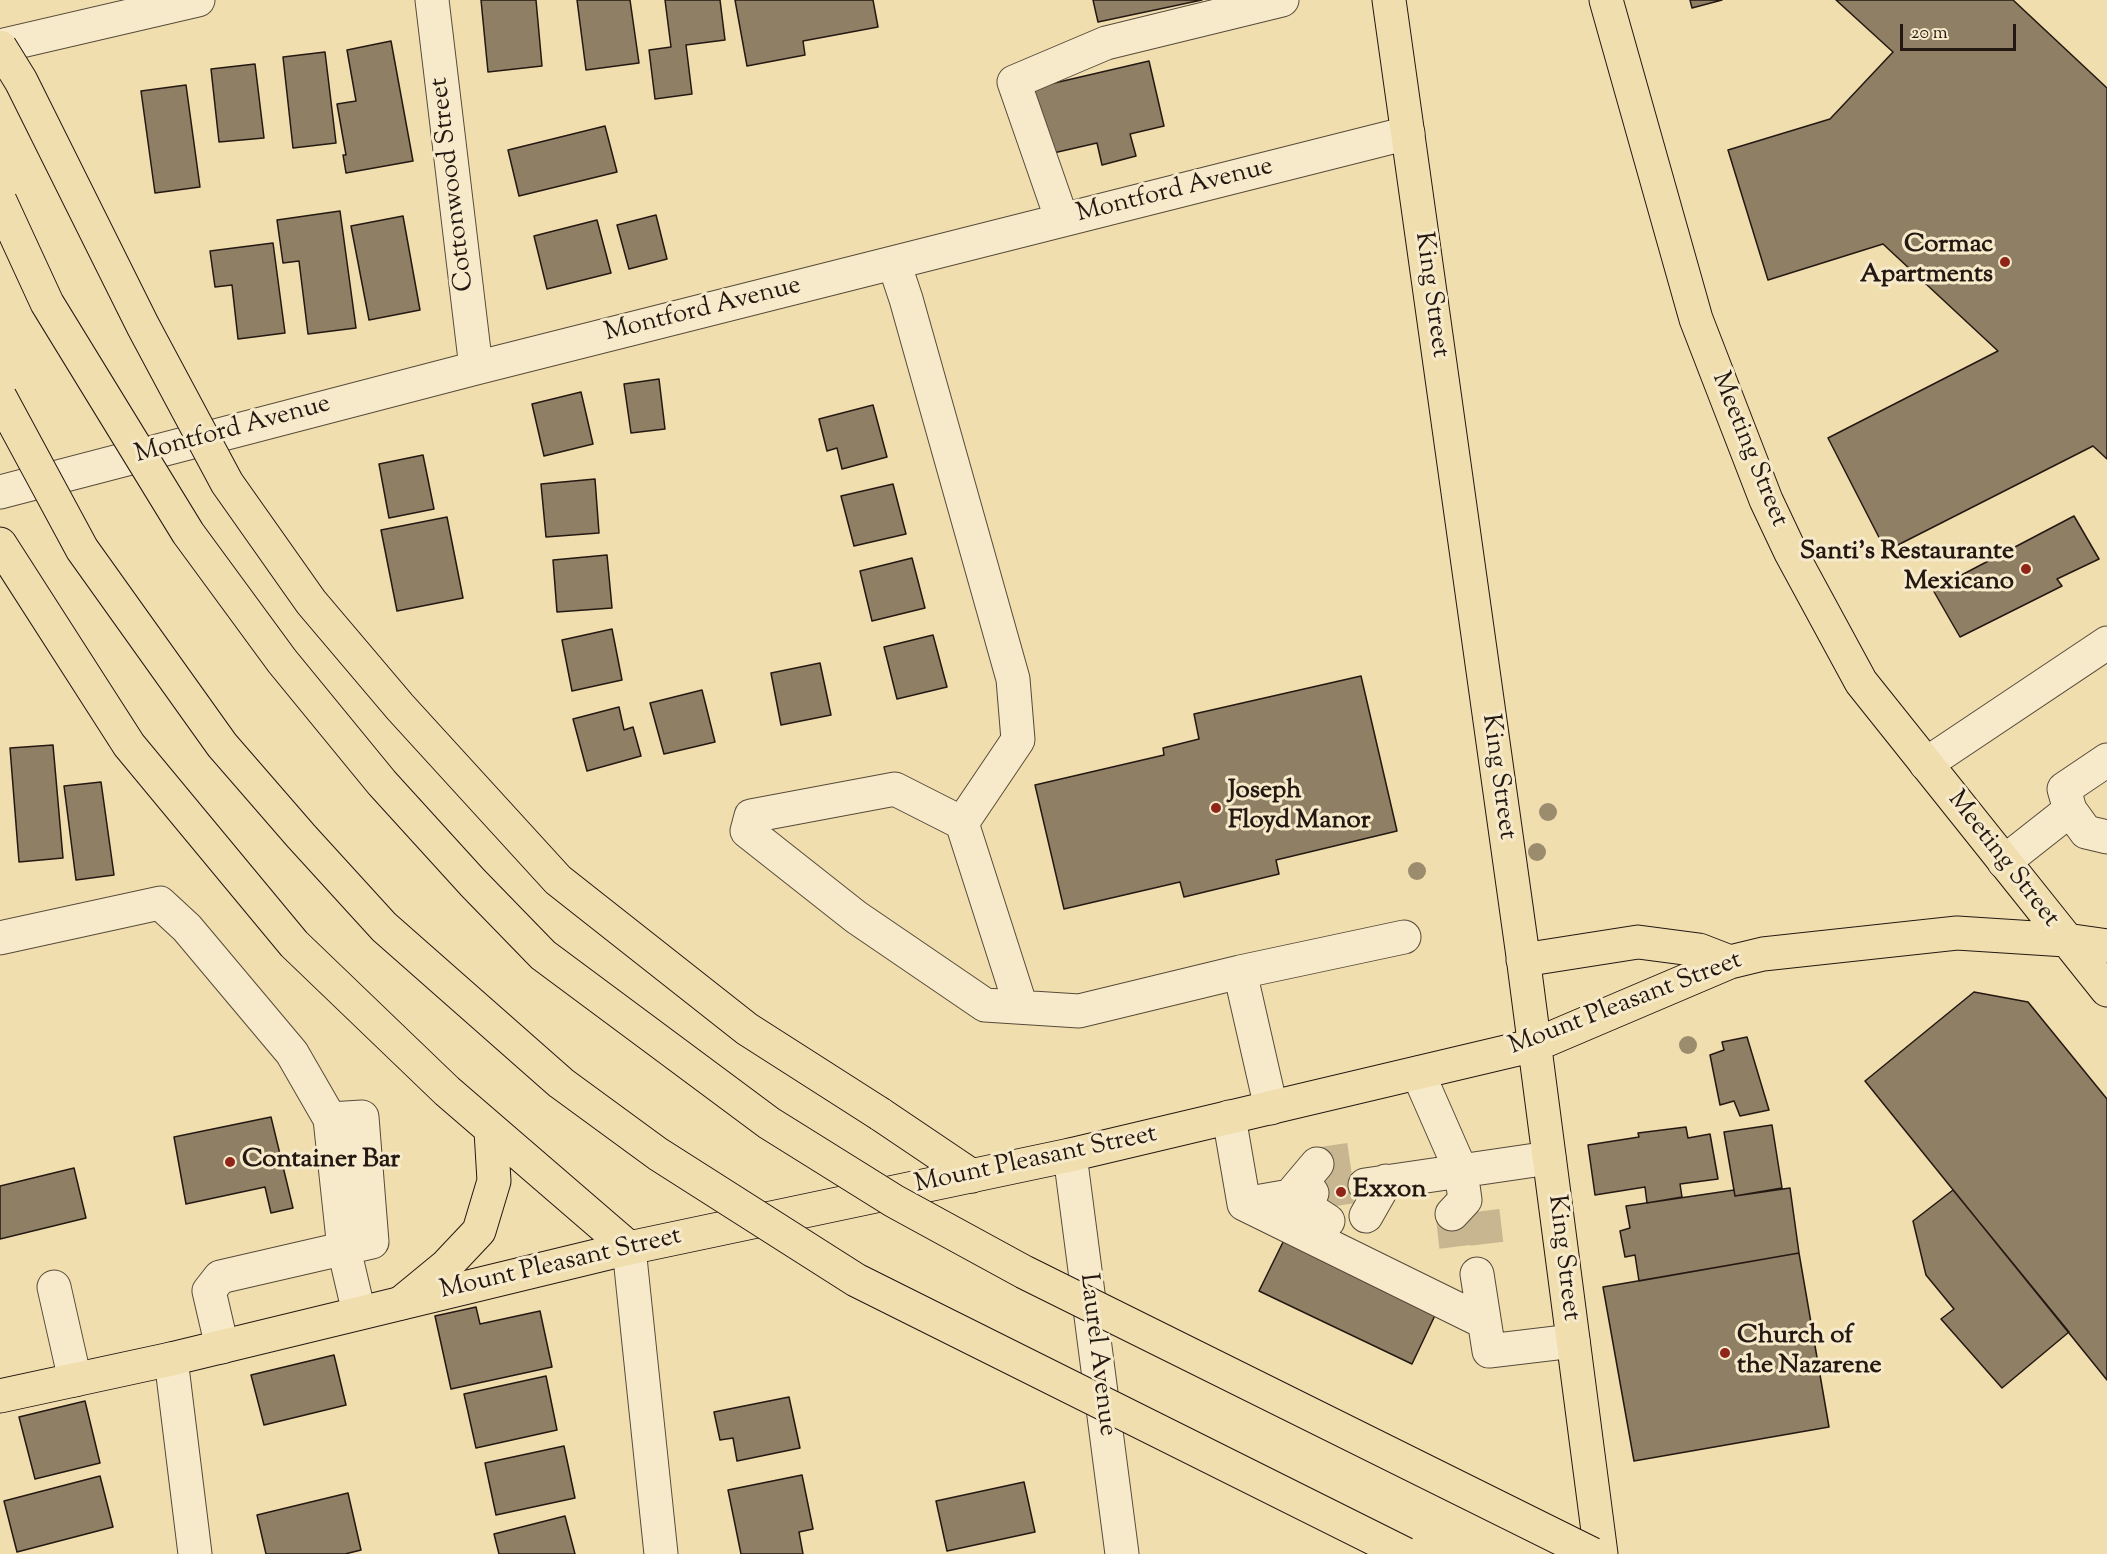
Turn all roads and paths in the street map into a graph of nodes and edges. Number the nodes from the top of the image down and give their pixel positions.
1 (198, 0) edge
2 (432, 0) edge
3 (1282, 0) edge
4 (1389, 0) edge
5 (1606, 0) edge
6 (0, 46) edge
7 (1408, 133) junction
8 (0, 201) edge
9 (1062, 220) junction
10 (894, 263) junction
11 (476, 368) junction
12 (0, 397) edge
13 (0, 492) edge
14 (0, 544) edge
15 (2107, 643) edge
16 (2107, 760) edge
17 (1926, 764) junction
18 (2070, 810) junction
19 (962, 823) junction
20 (2107, 837) edge
21 (2004, 862) junction
22 (1404, 937) dead end
23 (0, 938) edge
24 (2066, 940) junction
25 (2107, 946) edge
26 (1523, 960) junction
27 (1730, 962) junction
28 (1240, 972) junction
29 (2107, 990) edge
30 (1021, 1007) junction
31 (1535, 1045) junction
32 (1418, 1073) junction
33 (1270, 1108) junction
34 (1229, 1117) junction
35 (491, 1131) junction
36 (1070, 1155) junction
37 (1549, 1158) junction
38 (972, 1176) junction
39 (1369, 1185) tunnel mouth
40 (1314, 1193) tunnel mouth
41 (1465, 1199) junction
42 (1244, 1204) junction
43 (629, 1248) junction
44 (344, 1249) junction
45 (1474, 1261) tunnel mouth
46 (54, 1287) dead end
47 (401, 1303) junction
48 (359, 1313) junction
49 (1484, 1322) junction
50 (1573, 1341) junction
51 (222, 1347) junction
52 (171, 1359) junction
53 (75, 1380) junction
54 (0, 1396) edge
55 (195, 1554) edge
56 (661, 1554) edge
57 (1122, 1554) edge
58 (1405, 1554) edge
59 (1592, 1554) edge
60 (1601, 1554) edge

1 - 6 street
2 - 11 street, Cottonwood Street
3 - 9 street
4 - 7 main road, King Street
5 - 17 main road, Meeting Street
6 - 38 main road, bridge
7 - 9 street, Montford Avenue
7 - 26 main road, King Street
8 - 59 main road, bridge
9 - 10 street, Montford Avenue
10 - 11 street, Montford Avenue
10 - 19 street
11 - 13 street, Montford Avenue
12 - 58 main road, bridge
14 - 35 main road
15 - 17 street
16 - 18 street
17 - 21 main road, Meeting Street
18 - 20 street
18 - 21 street
19 - 30 street
19 - 30 street
21 - 24 main road, Meeting Street
22 - 28 street
23 - 44 street
24 - 25 main road, Mount Pleasant Street
24 - 27 main road, Mount Pleasant Street
24 - 29 main road, Meeting Street
26 - 27 main road
26 - 31 main road, King Street
27 - 31 main road, Mount Pleasant Street
28 - 30 street
28 - 33 street
31 - 32 main road, Mount Pleasant Street
31 - 37 main road, King Street
32 - 33 main road, Mount Pleasant Street
32 - 41 street
33 - 34 main road, Mount Pleasant Street
34 - 36 main road, Mount Pleasant Street
34 - 42 street
35 - 43 main road
35 - 47 main road
36 - 38 main road, Mount Pleasant Street
36 - 57 street, Laurel Avenue
37 - 41 street
37 - 50 main road, King Street
38 - 43 main road, Mount Pleasant Street
39 - 41 street
40 - 42 street
42 - 49 street
43 - 47 main road, Mount Pleasant Street
43 - 56 street
44 - 48 street
44 - 51 street
45 - 49 street
46 - 53 street
47 - 48 main road, Mount Pleasant Street
48 - 51 main road, Mount Pleasant Street
49 - 50 street
50 - 60 main road, King Street
51 - 52 main road, Mount Pleasant Street
52 - 53 main road, Mount Pleasant Street
52 - 55 street
53 - 54 main road, Mount Pleasant Street

